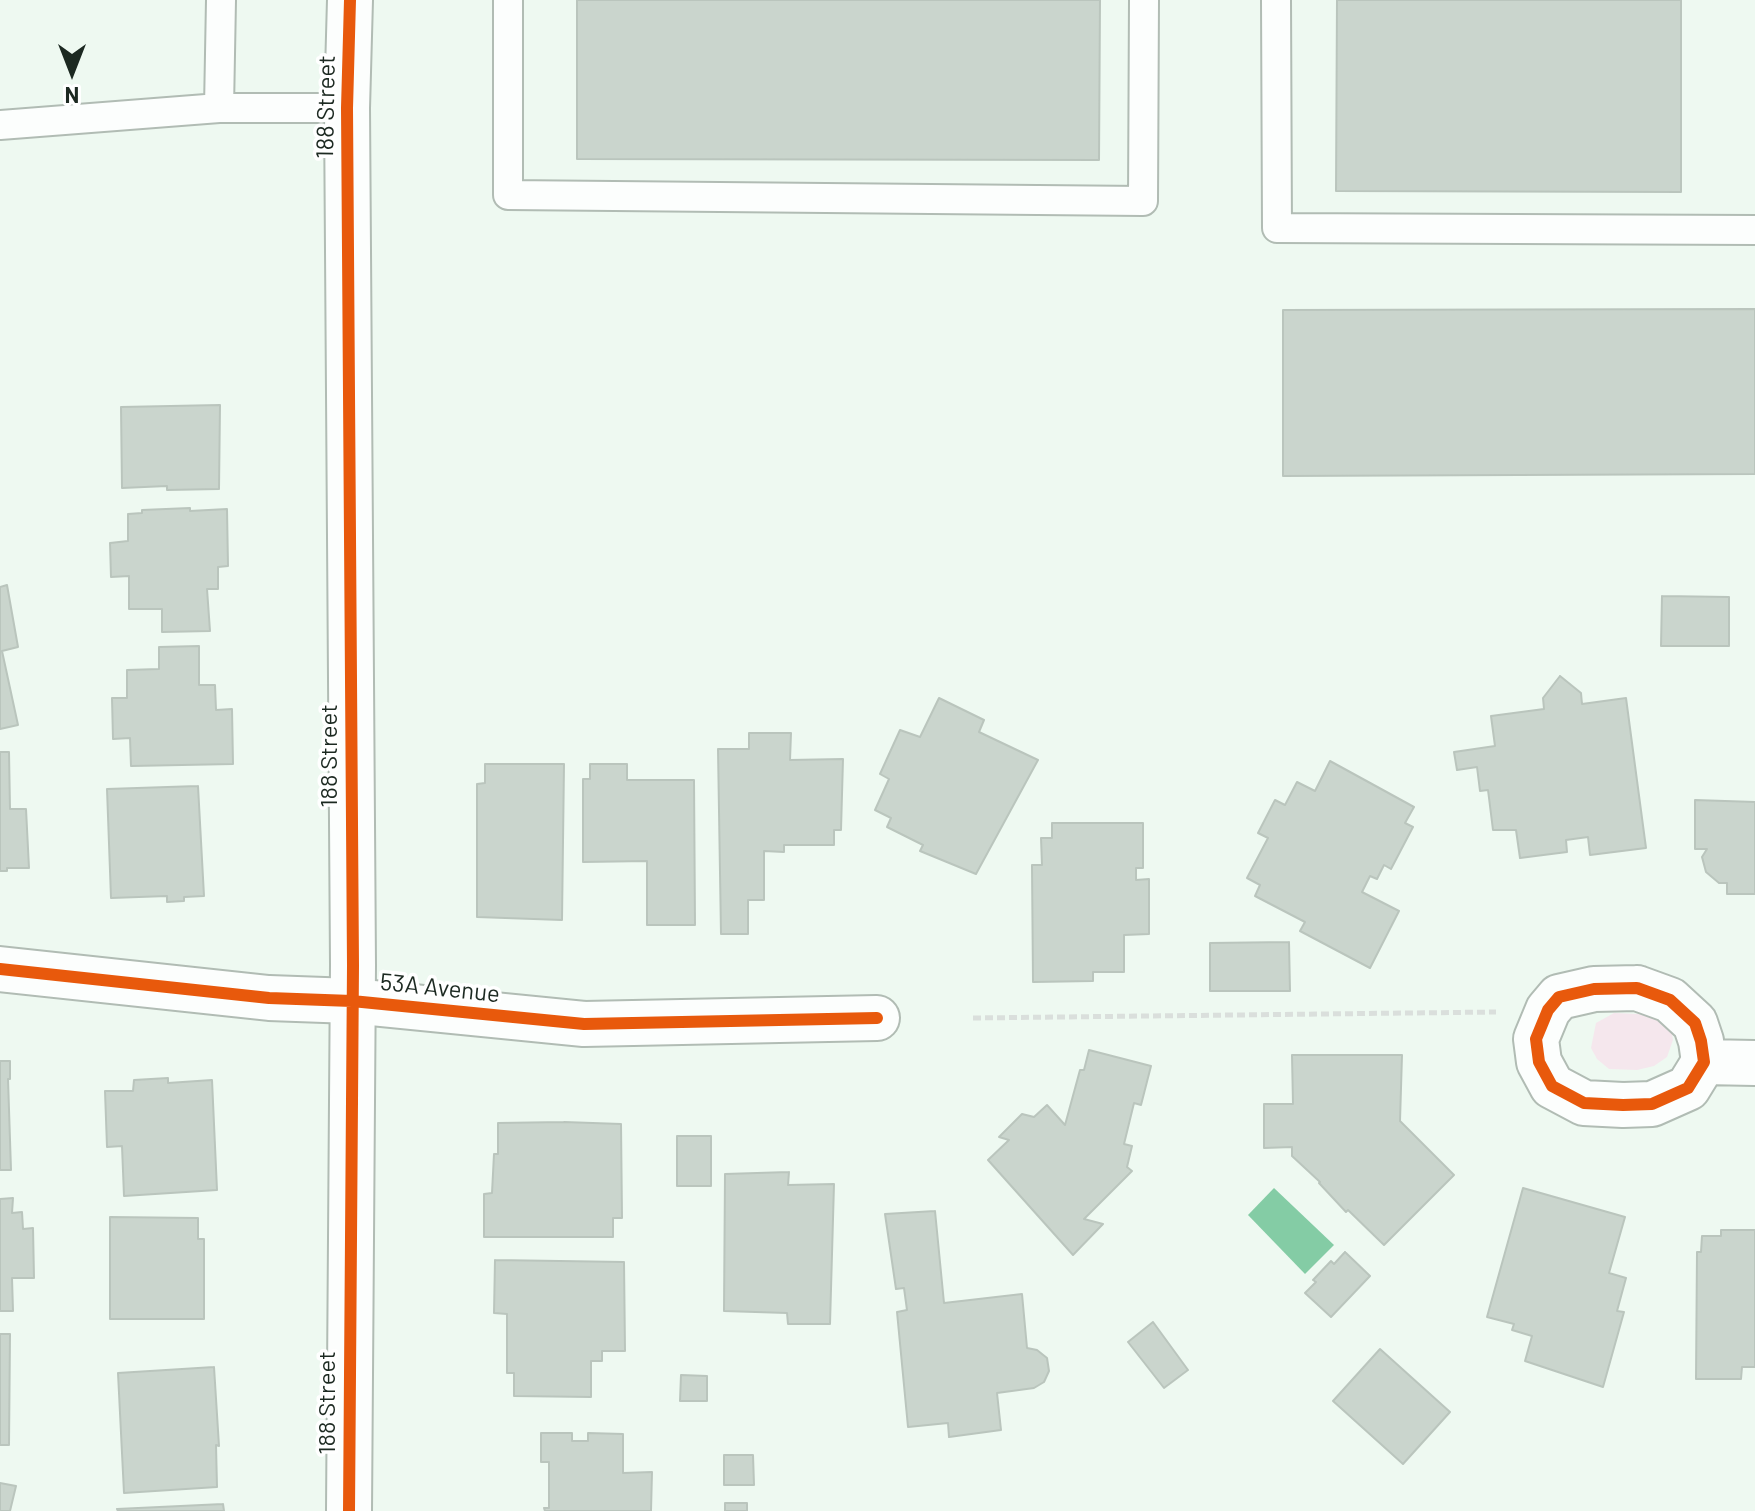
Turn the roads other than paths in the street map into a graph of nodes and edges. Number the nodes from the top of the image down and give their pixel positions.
1 (221, 0) edge
2 (350, 0) edge
3 (508, 0) edge
4 (1144, 0) edge
5 (1276, 0) edge
6 (219, 108) junction
7 (347, 108) junction
8 (0, 125) edge
9 (1755, 230) edge
10 (0, 969) edge
11 (352, 1001) junction
12 (877, 1018) dead end
13 (1704, 1062) dead end
14 (1755, 1063) edge
15 (349, 1511) edge

1 - 6 lane
2 - 7 street, 188 Street
3 - 4 lane
5 - 9 lane
6 - 7 lane
6 - 8 lane
7 - 11 street, 188 Street
10 - 11 street, 53A Avenue
11 - 12 street, 53A Avenue
11 - 15 street, 188 Street
13 - 14 street

